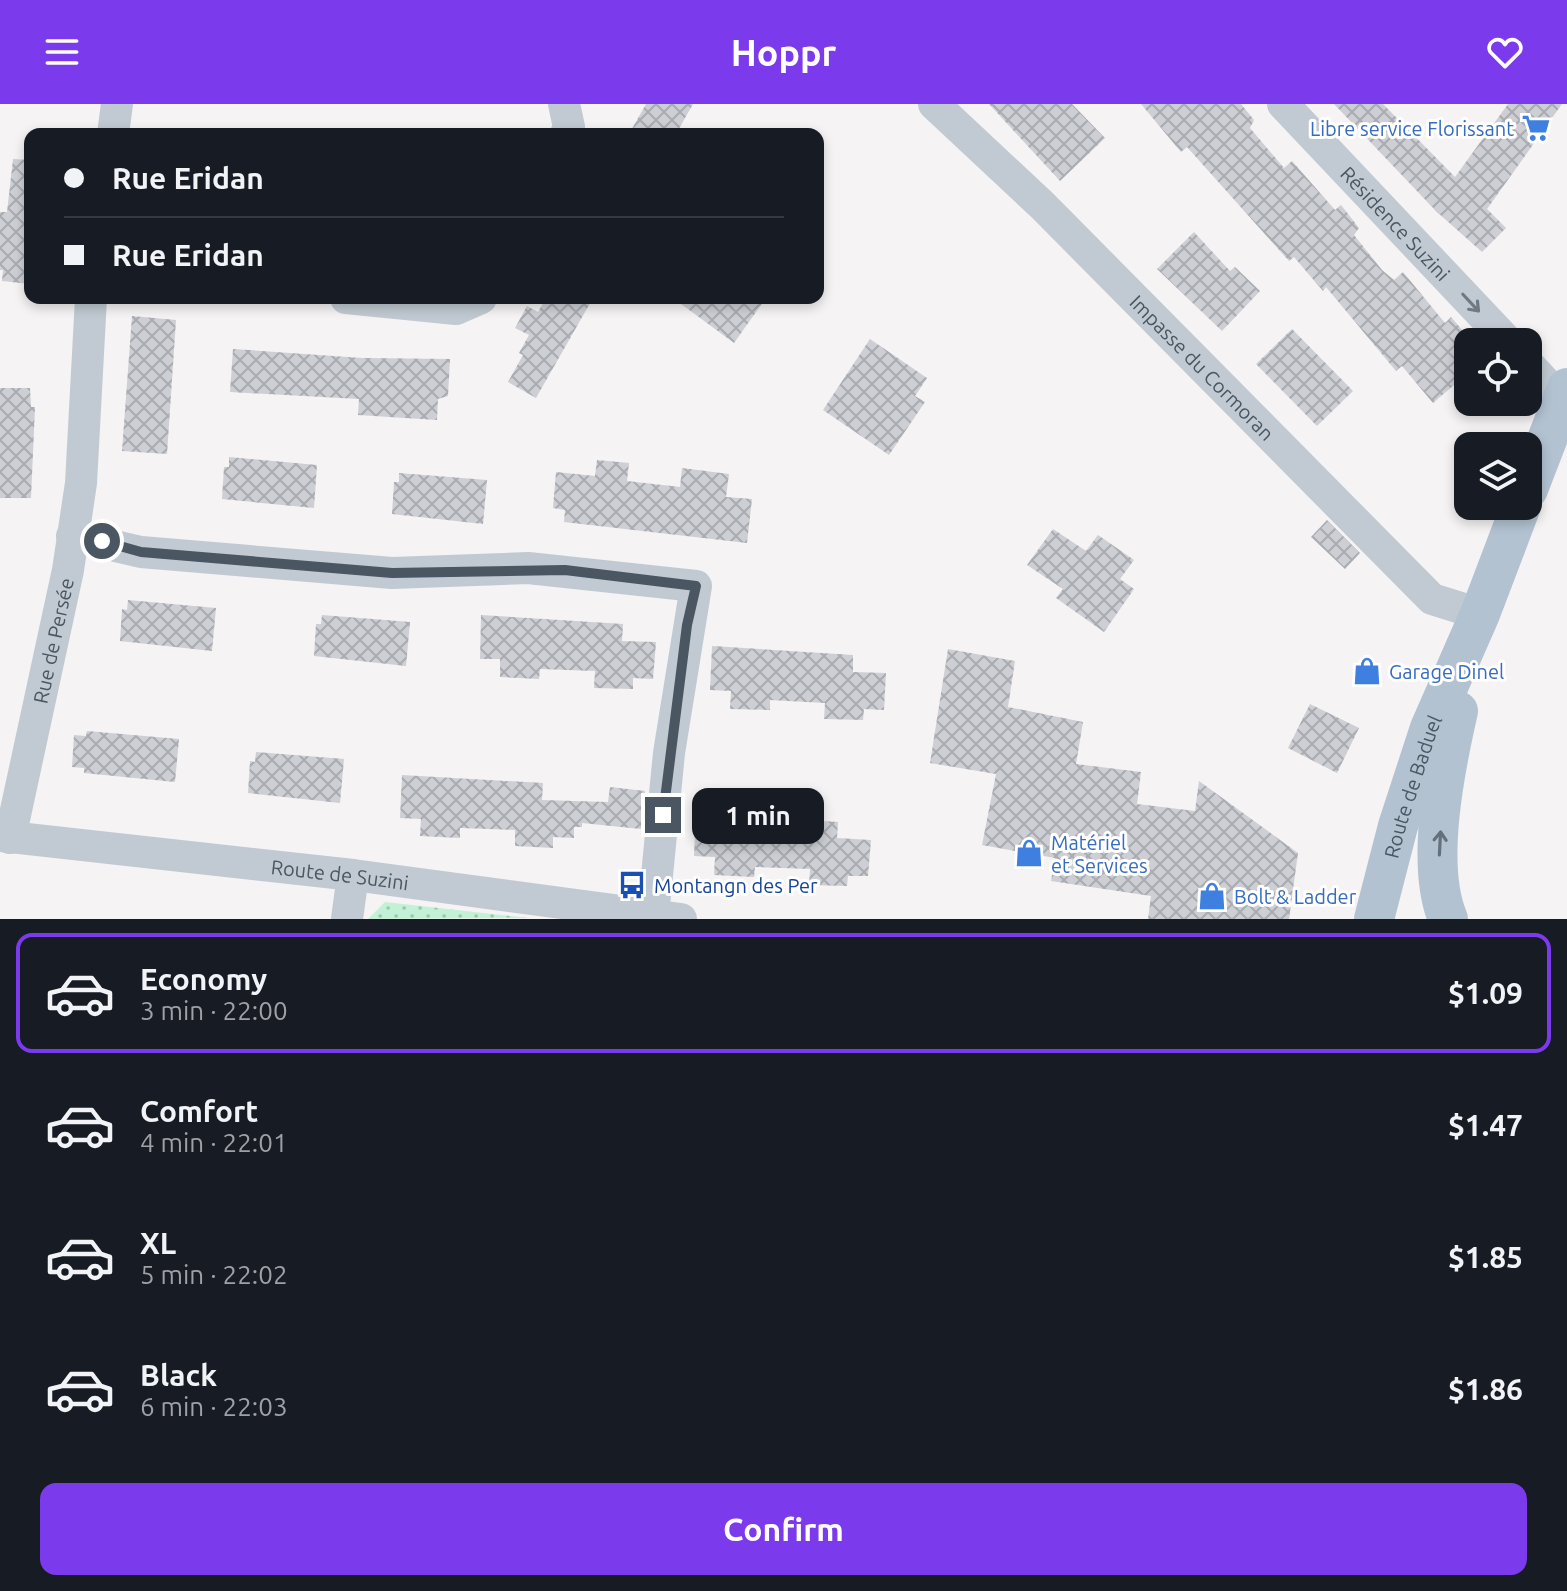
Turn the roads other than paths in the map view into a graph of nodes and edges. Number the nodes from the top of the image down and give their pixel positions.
1 (117, 104) edge
2 (564, 104) edge
3 (934, 104) edge
4 (1283, 104) edge
5 (114, 128) edge
6 (569, 128) edge
7 (91, 304) edge
8 (406, 304) edge
9 (467, 304) edge
10 (1495, 328) edge
11 (1542, 375) edge
12 (1565, 394) edge
13 (1542, 453) edge
14 (1516, 520) edge
15 (72, 536) junction
16 (1480, 614) junction
17 (5, 837) edge
18 (353, 875) junction
19 (667, 918) edge
20 (347, 919) edge
21 (1374, 919) edge
22 (1448, 919) edge

1 - 5 street
2 - 6 street
3 - 16 street, Impasse du Cormoran
4 -> 10 street, Résidence Suzini
7 - 15 street, Rue de Persée
8 - 9 street
11 - 12 street
12 - 13 main road
14 - 16 main road, Route de Baduel
15 - 17 street, Rue de Persée
15 - 19 street
16 - 21 main road, Route de Baduel
22 -> 16 main road, Route de Baduel
17 - 18 street, Route de Suzini
18 - 19 street, Route de Suzini
18 - 20 street

